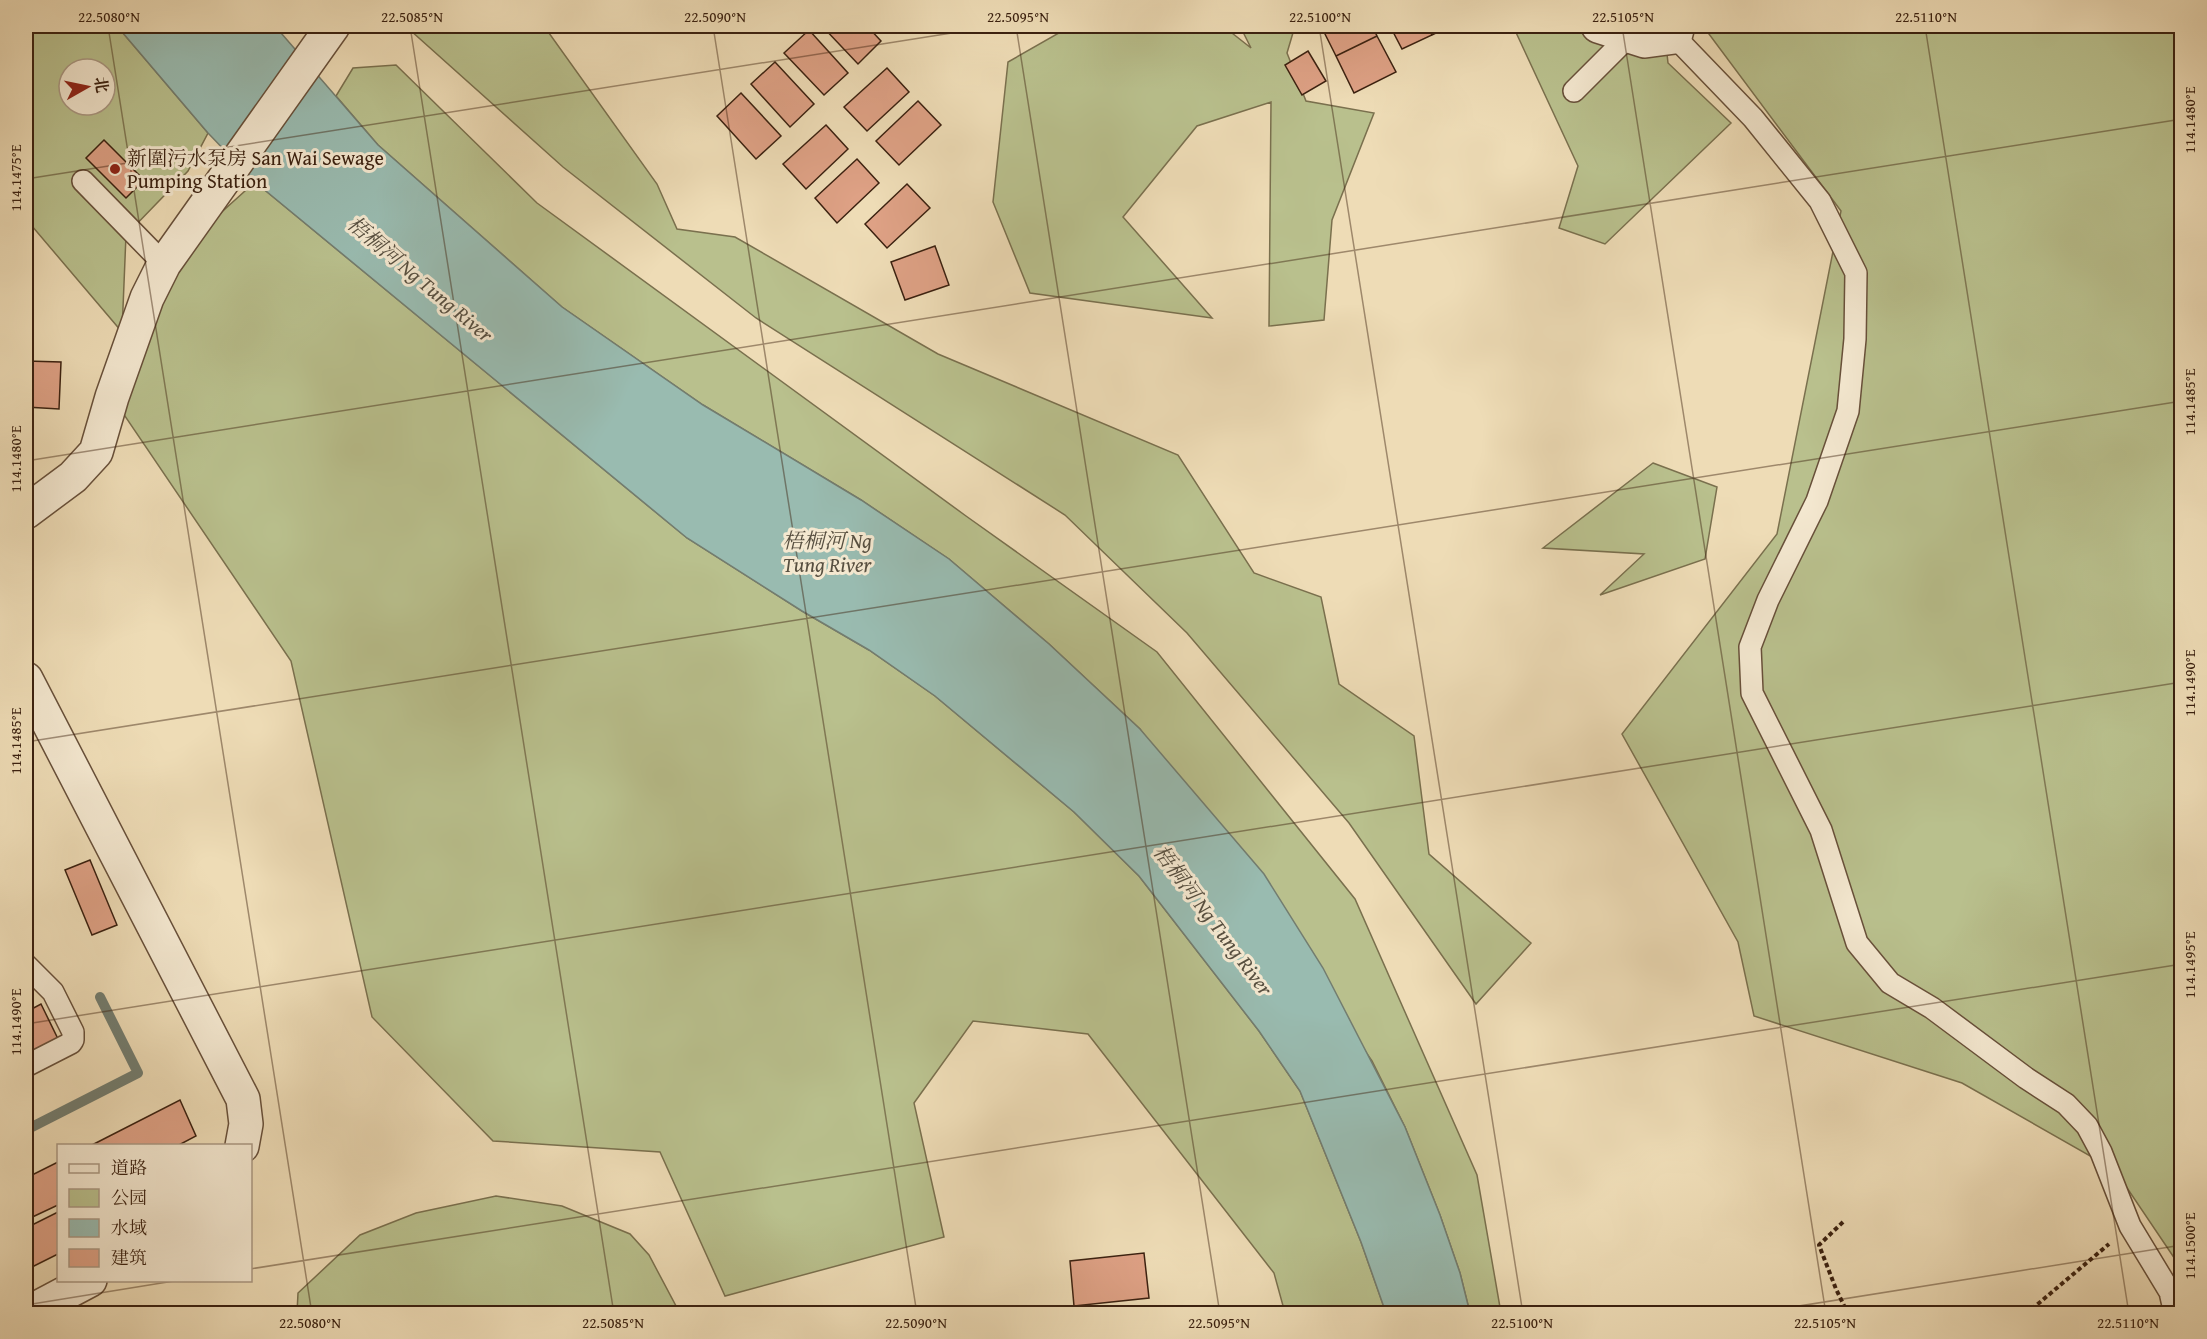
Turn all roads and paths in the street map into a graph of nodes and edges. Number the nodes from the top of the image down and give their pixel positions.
1 (333, 26) edge
2 (1598, 26) edge
3 (1676, 31) edge
4 (1628, 37) junction
5 (1574, 91) dead end
6 (83, 181) dead end
7 (164, 264) junction
8 (26, 512) edge
9 (26, 678) edge
10 (26, 965) edge
11 (26, 1066) edge
12 (242, 1144) edge
13 (1843, 1222) dead end
14 (2130, 1226) junction
15 (88, 1282) edge
16 (26, 1314) edge
17 (1848, 1314) edge
18 (2026, 1314) edge
19 (2175, 1314) edge

1 - 7 street
2 - 4 street
3 - 4 street
3 - 14 lane
4 - 5 lane
6 - 7 lane
7 - 8 street
9 - 12 street
10 - 11 lane
13 - 17 path
14 - 18 path
14 - 19 lane
15 - 16 street

